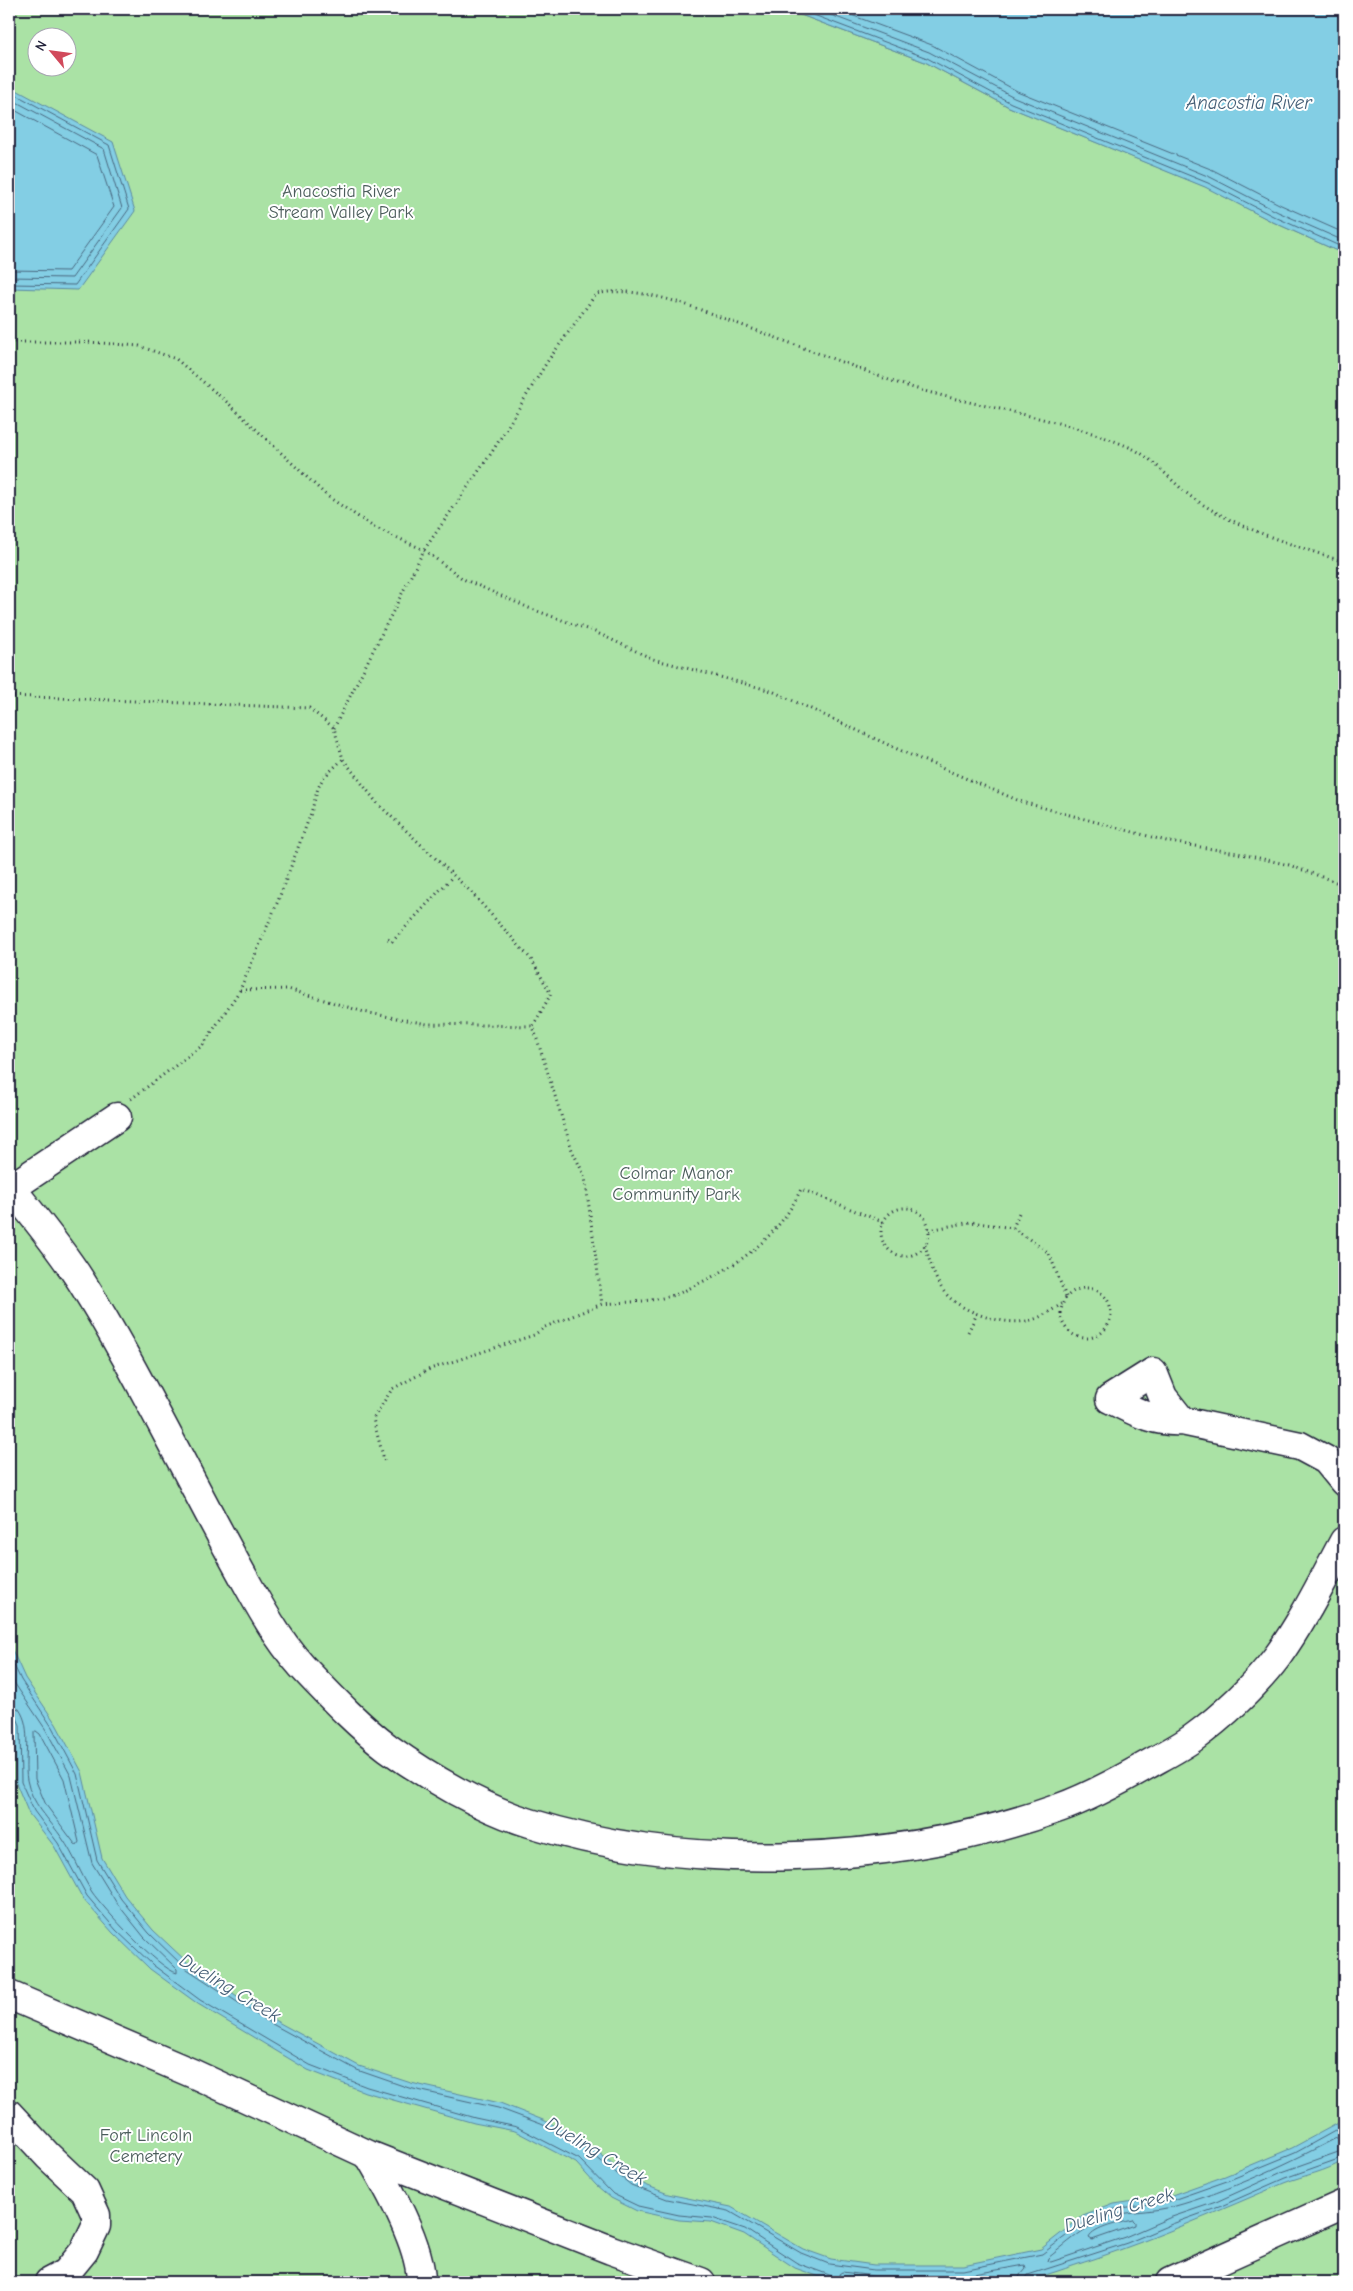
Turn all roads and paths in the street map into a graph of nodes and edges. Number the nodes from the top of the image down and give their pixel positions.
1 (9, 342) edge
2 (424, 550) junction
3 (1344, 562) edge
4 (9, 696) edge
5 (334, 728) junction
6 (343, 759) junction
7 (453, 876) junction
8 (1344, 885) edge
9 (388, 939) dead end
10 (240, 990) junction
11 (533, 1026) junction
12 (117, 1117) joint
13 (10, 1187) edge
14 (1019, 1213) dead end
15 (883, 1222) junction
16 (1013, 1228) junction
17 (929, 1230) junction
18 (925, 1245) junction
19 (1066, 1297) junction
20 (602, 1304) junction
21 (1062, 1304) junction
22 (977, 1314) junction
23 (968, 1332) dead end
24 (1182, 1421) dead end
25 (385, 1463) dead end
26 (1344, 1482) edge
27 (1344, 1541) edge
28 (9, 1995) edge
29 (9, 2114) edge
30 (369, 2155) junction
31 (1344, 2204) edge
32 (49, 2282) edge
33 (421, 2282) edge
34 (701, 2282) edge
35 (1170, 2282) edge

1 - 2 path
2 - 3 path
2 - 5 path
2 - 8 path
4 - 5 path
5 - 6 path
6 - 7 path
6 - 10 path
7 - 9 path
7 - 11 path
10 - 11 path
10 - 12 path
11 - 20 path
12 - 13 street
13 - 27 street
14 - 16 path
15 - 17 path
15 - 18 path
15 - 20 path
16 - 17 path
16 - 19 path
17 - 18 path
18 - 22 path
19 - 21 path
19 - 21 path
20 - 25 path
21 - 22 path
22 - 23 path
24 - 26 street
28 - 30 street
29 - 32 street
30 - 33 street
30 - 34 street
31 - 35 street

